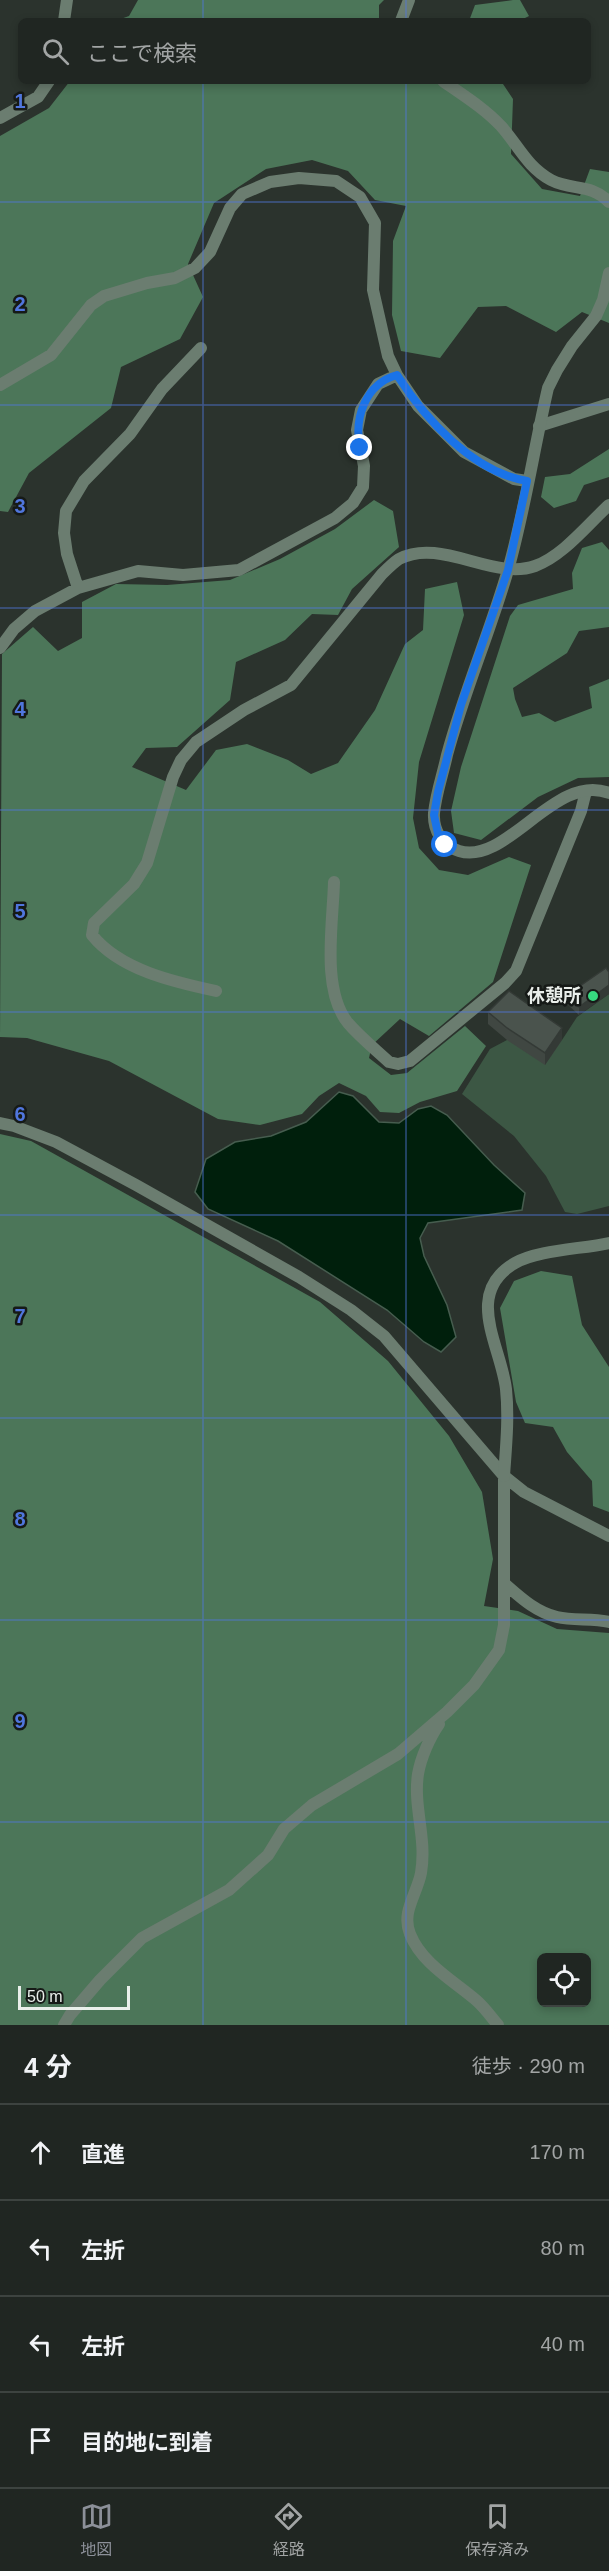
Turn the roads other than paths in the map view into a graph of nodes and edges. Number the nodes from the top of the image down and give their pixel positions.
1 (67, 0) edge
2 (409, 0) edge
3 (64, 18) edge
4 (403, 18) edge
5 (47, 84) edge
6 (447, 84) edge
7 (0, 118) edge
8 (609, 202) edge
9 (609, 273) edge
10 (201, 348) dead end
11 (397, 375) junction
12 (0, 385) edge
13 (609, 404) edge
14 (539, 426) junction
15 (527, 481) junction
16 (609, 505) edge
17 (508, 570) junction
18 (78, 588) junction
19 (0, 648) edge
20 (586, 791) junction
21 (609, 793) edge
22 (334, 882) dead end
23 (216, 992) dead end
24 (0, 1123) edge
25 (609, 1243) edge
26 (504, 1476) junction
27 (609, 1536) edge
28 (505, 1584) junction
29 (609, 1622) edge
30 (447, 1712) junction
31 (64, 2025) edge
32 (498, 2025) edge

1 - 3 street
2 - 4 street
5 - 7 street
6 - 8 street
9 - 14 street
10 - 18 street
11 - 12 street
11 - 15 street
11 - 18 street
13 - 14 street
14 - 15 street
15 - 17 street
16 - 17 street
17 - 20 street
17 - 23 street
18 - 19 street
20 - 21 street
20 - 22 street
24 - 26 street
25 - 26 street
26 - 27 street
26 - 28 street
28 - 29 street
28 - 30 street
30 - 31 street
30 - 32 street

